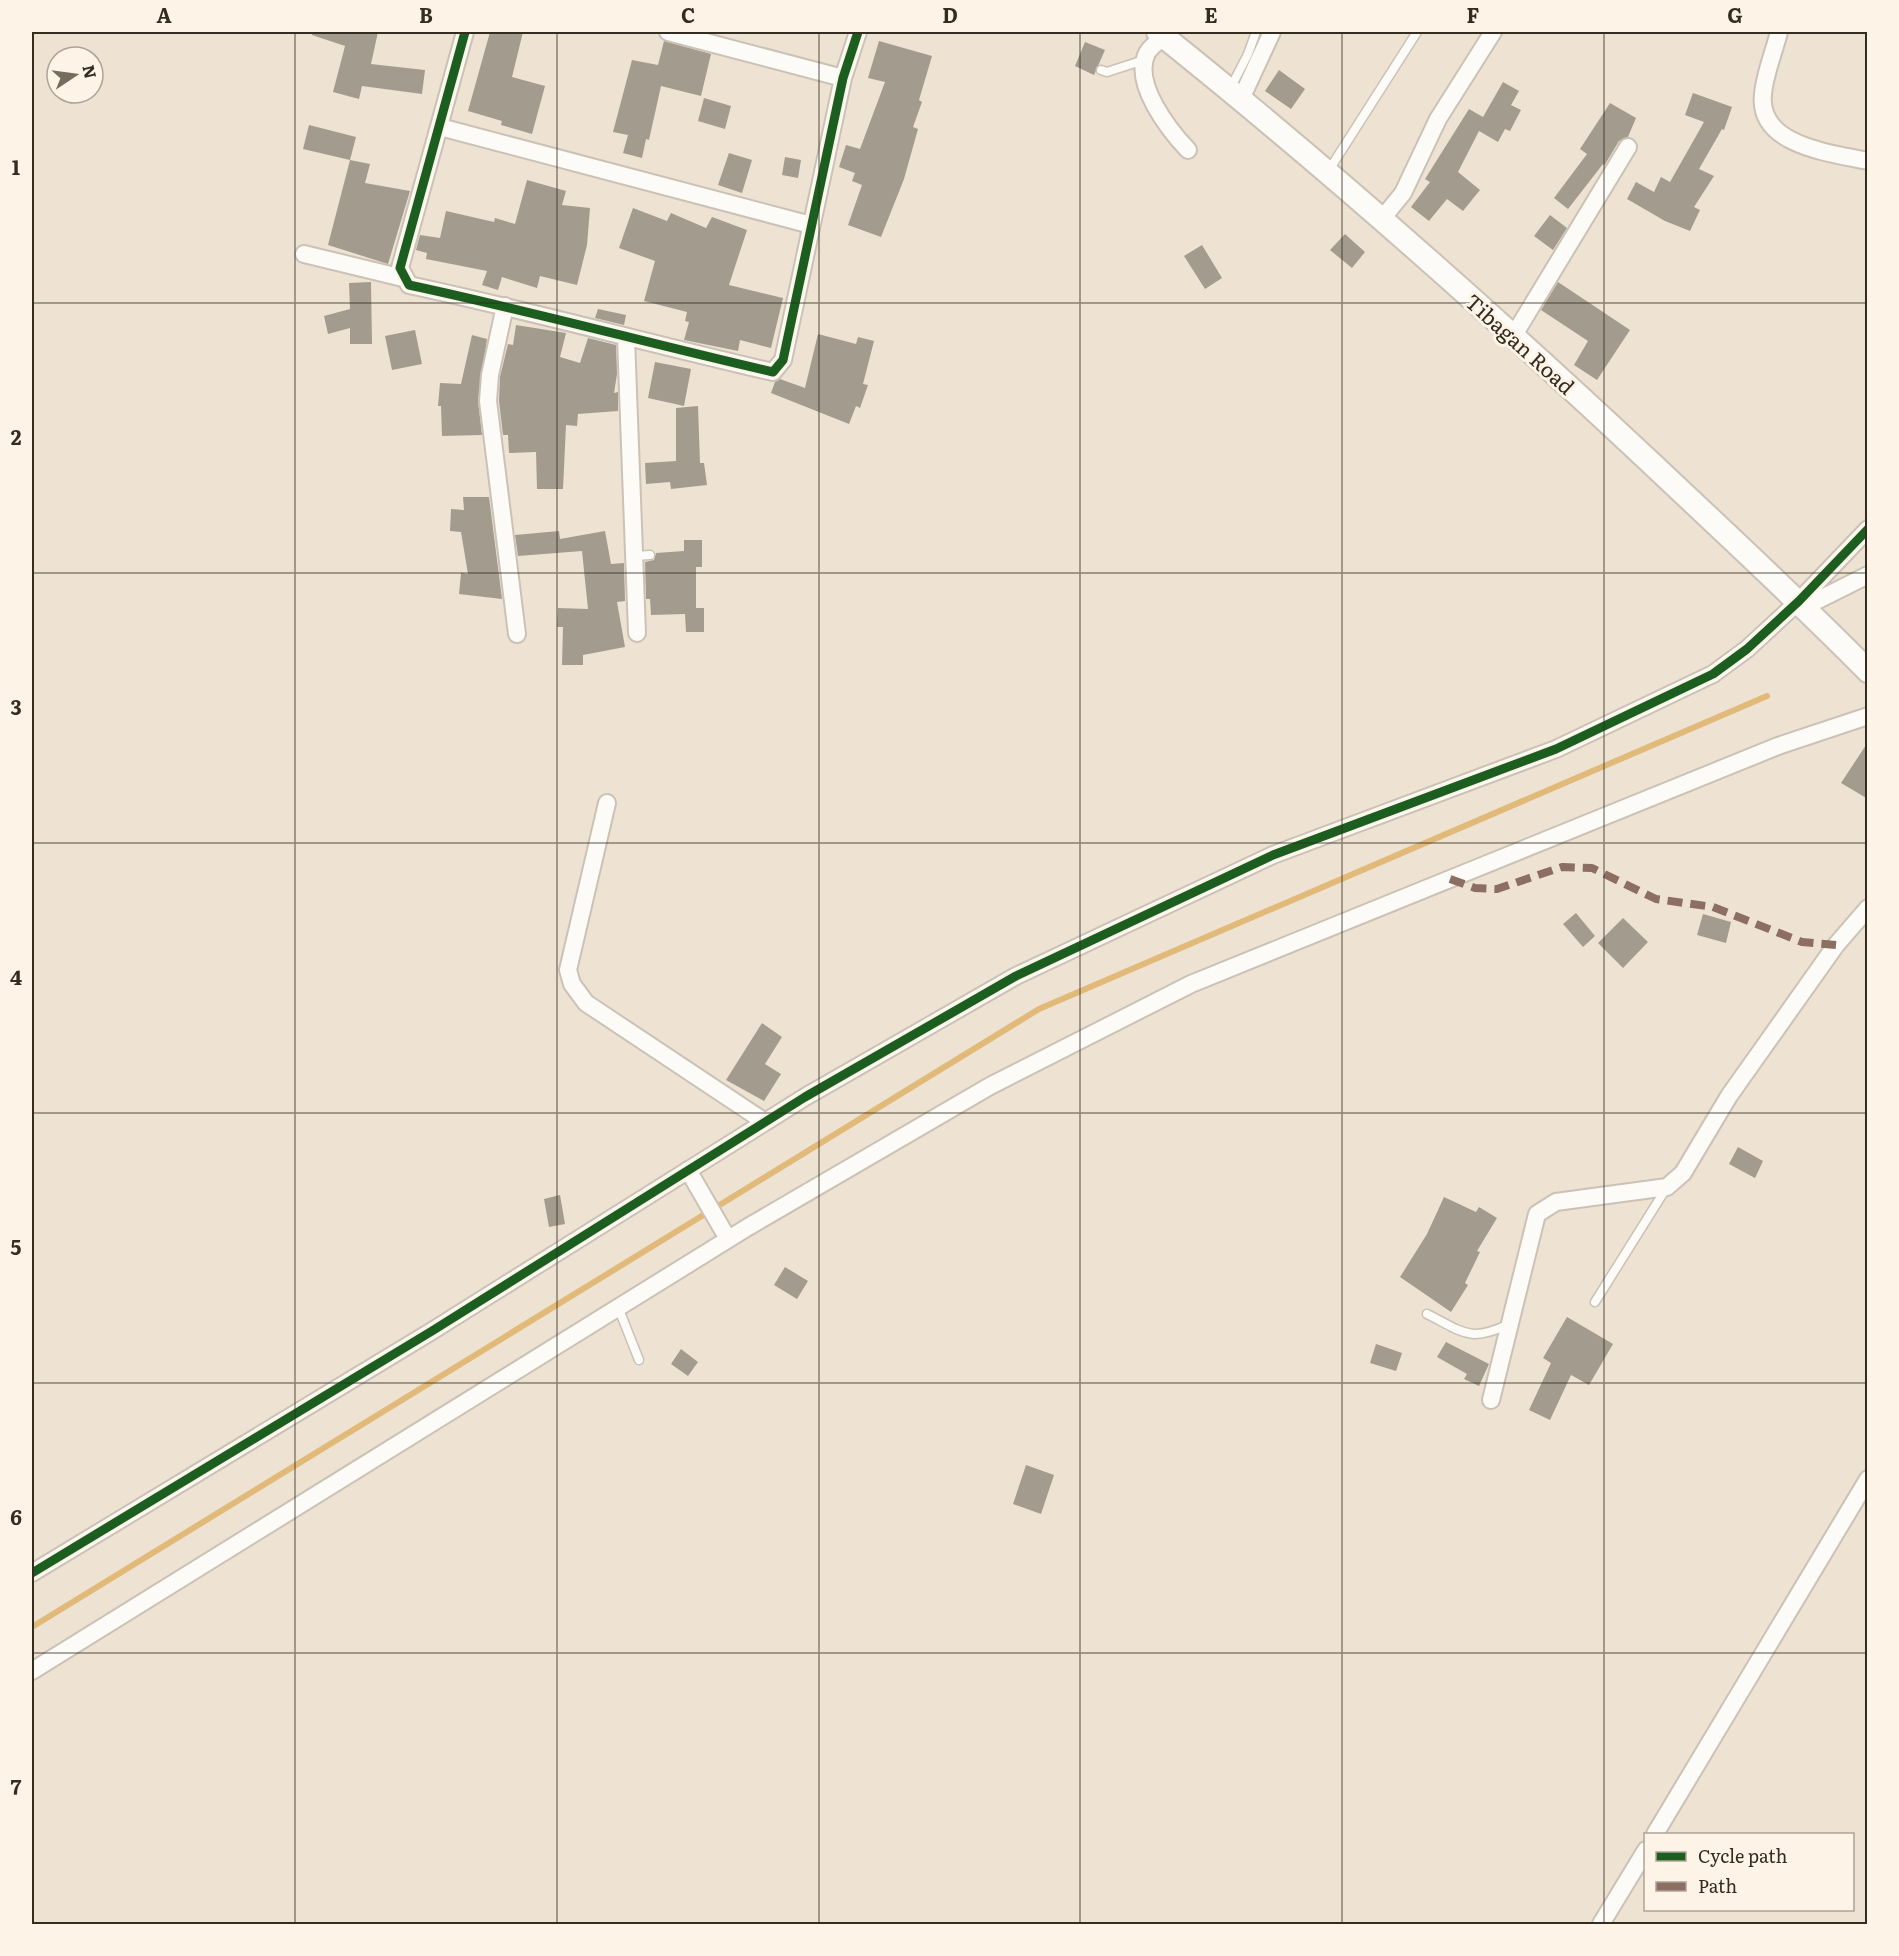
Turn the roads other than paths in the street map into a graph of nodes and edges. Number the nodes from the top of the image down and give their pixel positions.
1 (465, 32) edge
2 (668, 32) edge
3 (858, 32) edge
4 (1256, 32) edge
5 (1272, 32) edge
6 (1417, 32) edge
7 (1493, 32) edge
8 (1779, 32) edge
9 (1161, 34) edge
10 (1145, 60) junction
11 (1101, 70) dead end
12 (843, 78) junction
13 (1235, 94) junction
14 (440, 127) junction
15 (1628, 147) dead end
16 (1188, 150) dead end
17 (1868, 161) edge
18 (1327, 173) junction
19 (1381, 220) junction
20 (811, 225) junction
21 (304, 254) dead end
22 (403, 278) junction
23 (505, 306) junction
24 (1514, 335) junction
25 (626, 338) junction
26 (1868, 529) edge
27 (1868, 575) edge
28 (1801, 604) junction
29 (637, 633) dead end
30 (517, 634) dead end
31 (1868, 671) edge
32 (1868, 716) edge
33 (607, 803) dead end
34 (1868, 908) edge
35 (765, 1122) junction
36 (691, 1177) junction
37 (1667, 1187) junction
38 (724, 1233) junction
39 (1595, 1302) dead end
40 (618, 1307) junction
41 (1427, 1314) dead end
42 (1509, 1324) junction
43 (639, 1360) dead end
44 (1491, 1400) dead end
45 (1868, 1479) edge
46 (32, 1573) edge
47 (32, 1671) edge
48 (1656, 1833) edge
49 (1644, 1853) edge
50 (1601, 1924) edge

1 - 14 street
2 - 12 street
3 - 12 street
4 - 13 lane
5 - 13 street
6 - 18 lane
7 - 19 street
8 - 17 street
9 - 10 street
9 - 13 main road, Tibagan Road
10 - 11 lane
10 - 16 street
12 - 20 street
13 - 18 main road, Tibagan Road
14 - 20 street
14 - 22 street
15 - 24 street
18 - 19 main road, Tibagan Road
19 - 24 main road, Tibagan Road
20 - 25 street
21 - 22 street
22 - 23 street
23 - 25 street
23 - 30 street
24 - 28 main road, Tibagan Road
25 - 29 street
26 - 28 street
27 - 28 street
28 - 31 main road, Tibagan Road
28 - 35 street
32 - 38 street
33 - 35 street
34 - 37 street
35 - 36 street
36 - 38 street
36 - 46 street
37 - 39 lane
37 - 42 street
38 - 40 street
40 - 43 lane
40 - 47 street
41 - 42 lane
42 - 44 street
45 - 48 street
49 - 50 street

